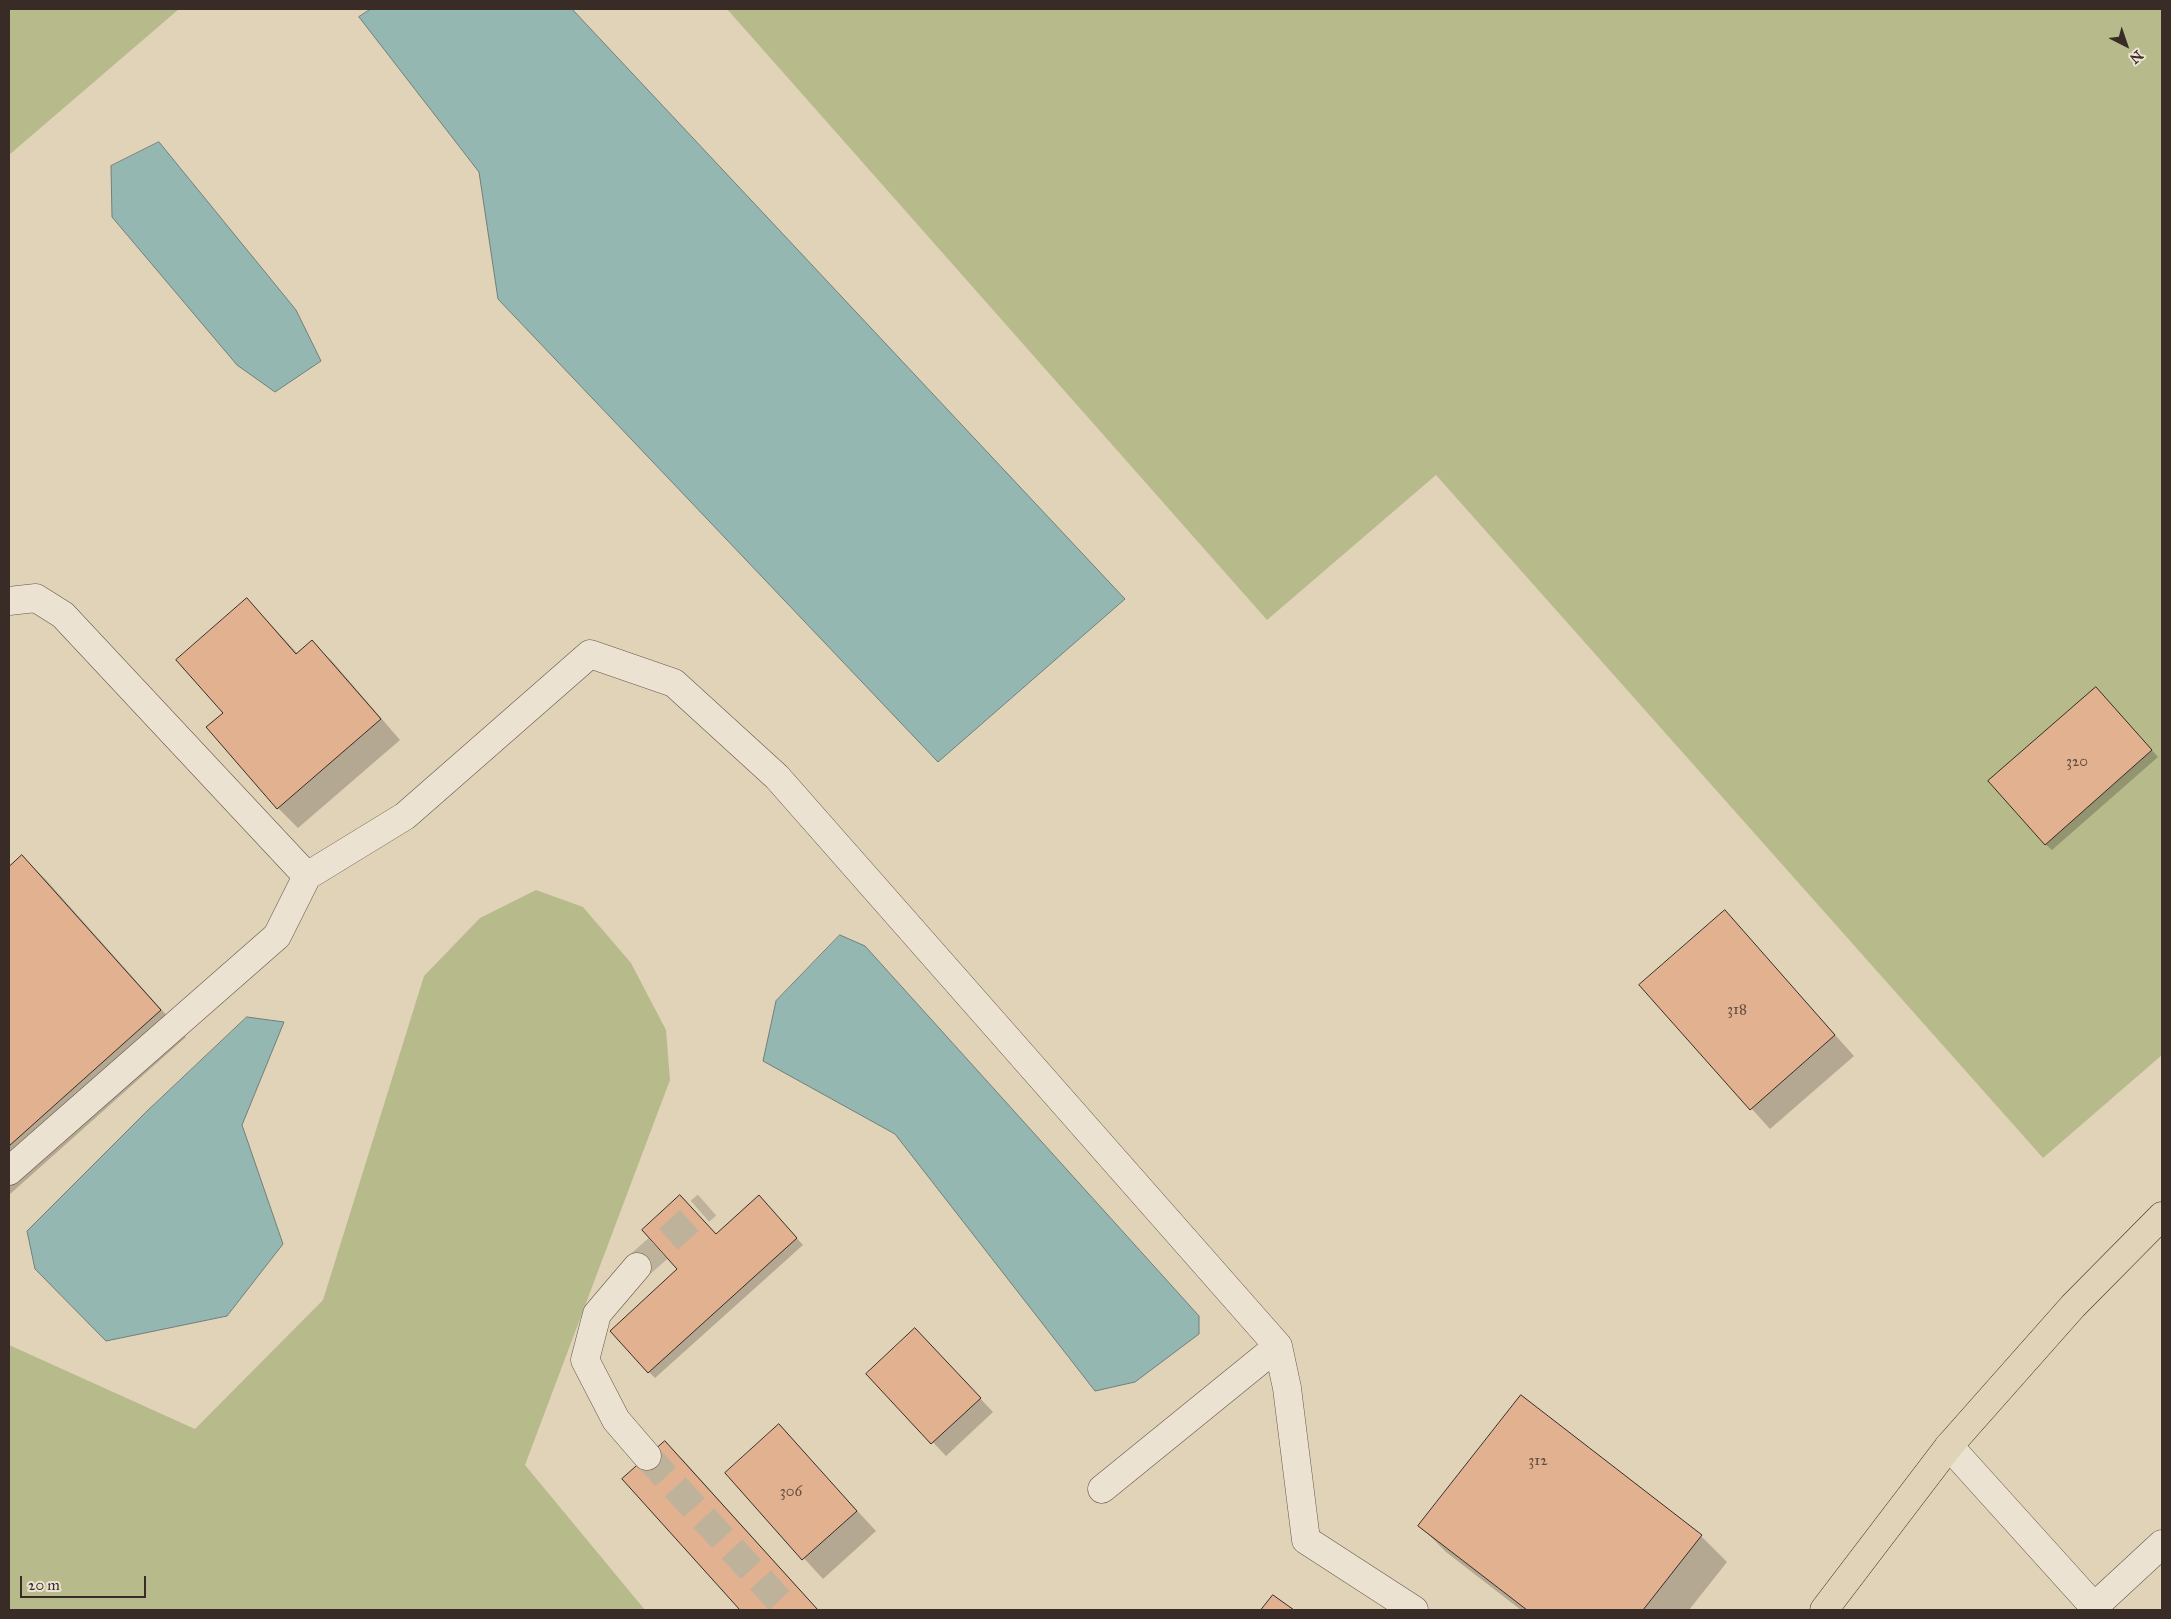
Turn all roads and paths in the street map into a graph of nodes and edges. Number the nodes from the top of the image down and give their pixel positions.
1 (9, 601) edge
2 (307, 876) junction
3 (9, 1171) edge
4 (2162, 1216) edge
5 (637, 1267) tunnel mouth
6 (1278, 1346) junction
7 (1949, 1446) junction
8 (647, 1456) tunnel mouth
9 (1102, 1489) dead end
10 (2162, 1544) edge
11 (2095, 1609) edge
12 (1414, 1610) edge
13 (1824, 1610) edge

1 - 2 street
2 - 3 street
2 - 6 street
4 - 7 main road
5 - 8 street
6 - 9 street
6 - 12 street
7 - 11 street
7 - 13 main road
10 - 11 street

